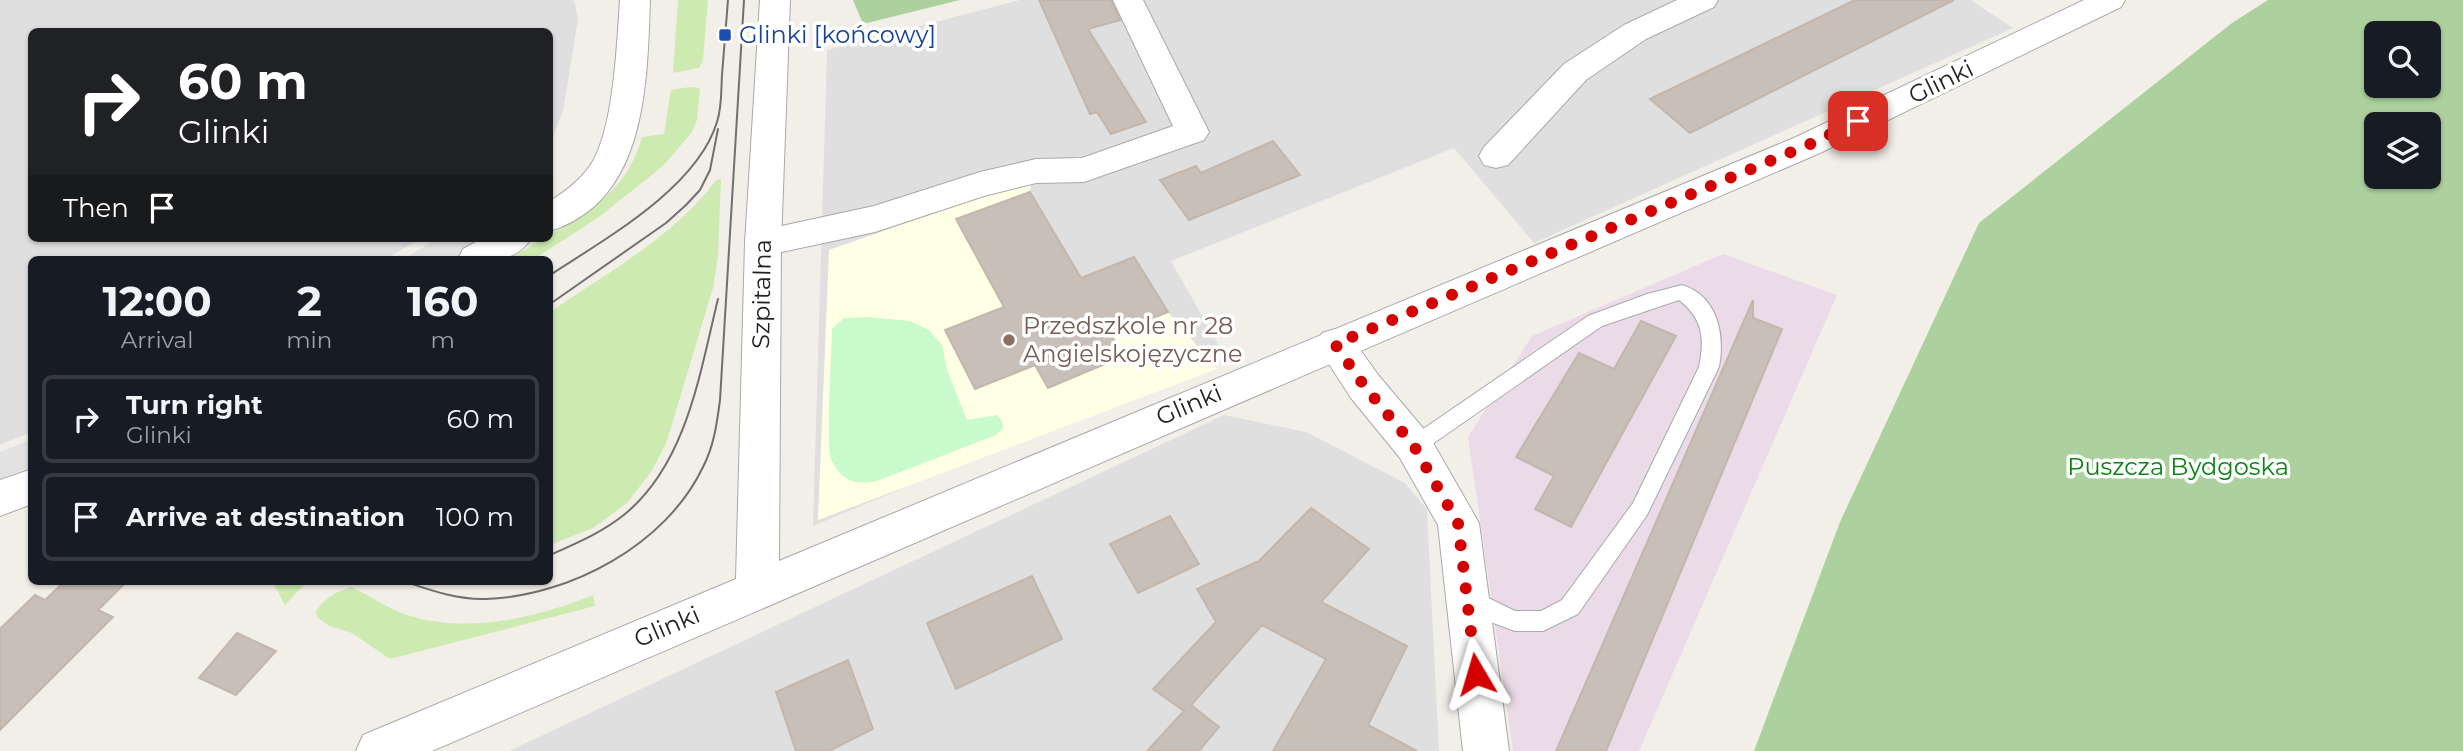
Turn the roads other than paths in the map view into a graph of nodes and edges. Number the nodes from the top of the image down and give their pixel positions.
1 (635, 0) edge
2 (775, 0) edge
3 (1128, 0) edge
4 (1703, 0) edge
5 (2110, 0) edge
6 (1496, 156) dead end
7 (553, 216) edge
8 (506, 242) edge
9 (763, 243) junction
10 (481, 256) edge
11 (1335, 344) junction
12 (1414, 446) junction
13 (28, 488) edge
14 (0, 498) edge
15 (757, 589) junction
16 (1467, 597) junction
17 (379, 751) edge
18 (1486, 751) edge

1 - 7 street
2 - 9 street, Szpitalna
3 - 9 street
4 - 6 street
5 - 11 street, Glinki
8 - 10 street
9 - 15 street, Szpitalna
11 - 12 street
11 - 15 street, Glinki
12 - 16 street
12 - 16 lane
13 - 14 street
15 - 17 street, Glinki
16 - 18 street

